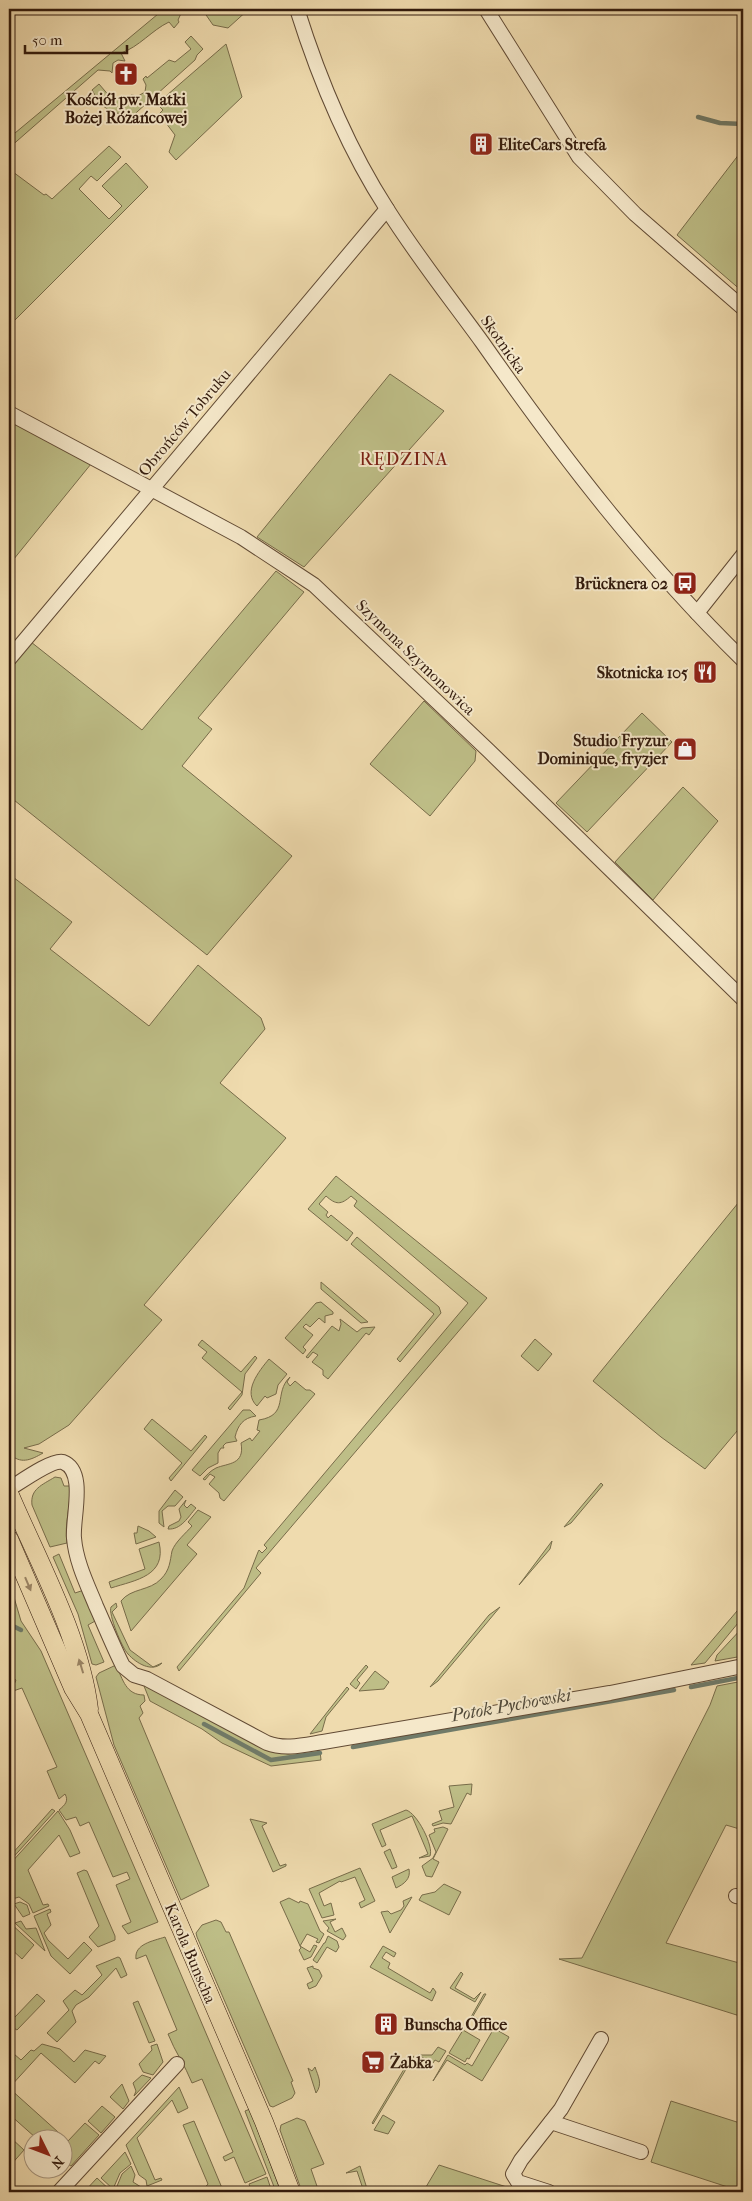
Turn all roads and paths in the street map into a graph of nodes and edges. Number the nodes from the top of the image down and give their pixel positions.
1 (297, 9) edge
2 (486, 9) edge
3 (387, 209) junction
4 (743, 308) edge
5 (9, 413) edge
6 (151, 488) junction
7 (743, 555) edge
8 (696, 613) junction
9 (9, 659) edge
10 (743, 660) edge
11 (743, 999) edge
12 (9, 1489) edge
13 (9, 1493) edge
14 (9, 1540) edge
15 (743, 1666) edge
16 (89, 1714) junction
17 (601, 2038) dead end
18 (176, 2064) dead end
19 (551, 2122) junction
20 (641, 2152) dead end
21 (59, 2192) edge
22 (291, 2192) edge
23 (550, 2192) edge

1 - 3 street, Skotnicka
2 - 4 street
3 - 6 street, Obrońców Tobruku
3 - 8 street, Skotnicka
5 - 6 street, Szymona Szymonowica
6 - 9 street, Obrońców Tobruku
6 - 11 street, Szymona Szymonowica
7 - 8 street
8 - 10 street, Skotnicka
12 - 15 street
16 -> 13 main road, Karola Bunscha
14 -> 16 main road, Karola Bunscha
16 - 22 main road, Karola Bunscha
17 - 19 street
18 - 21 street
19 - 20 street
19 - 23 street

